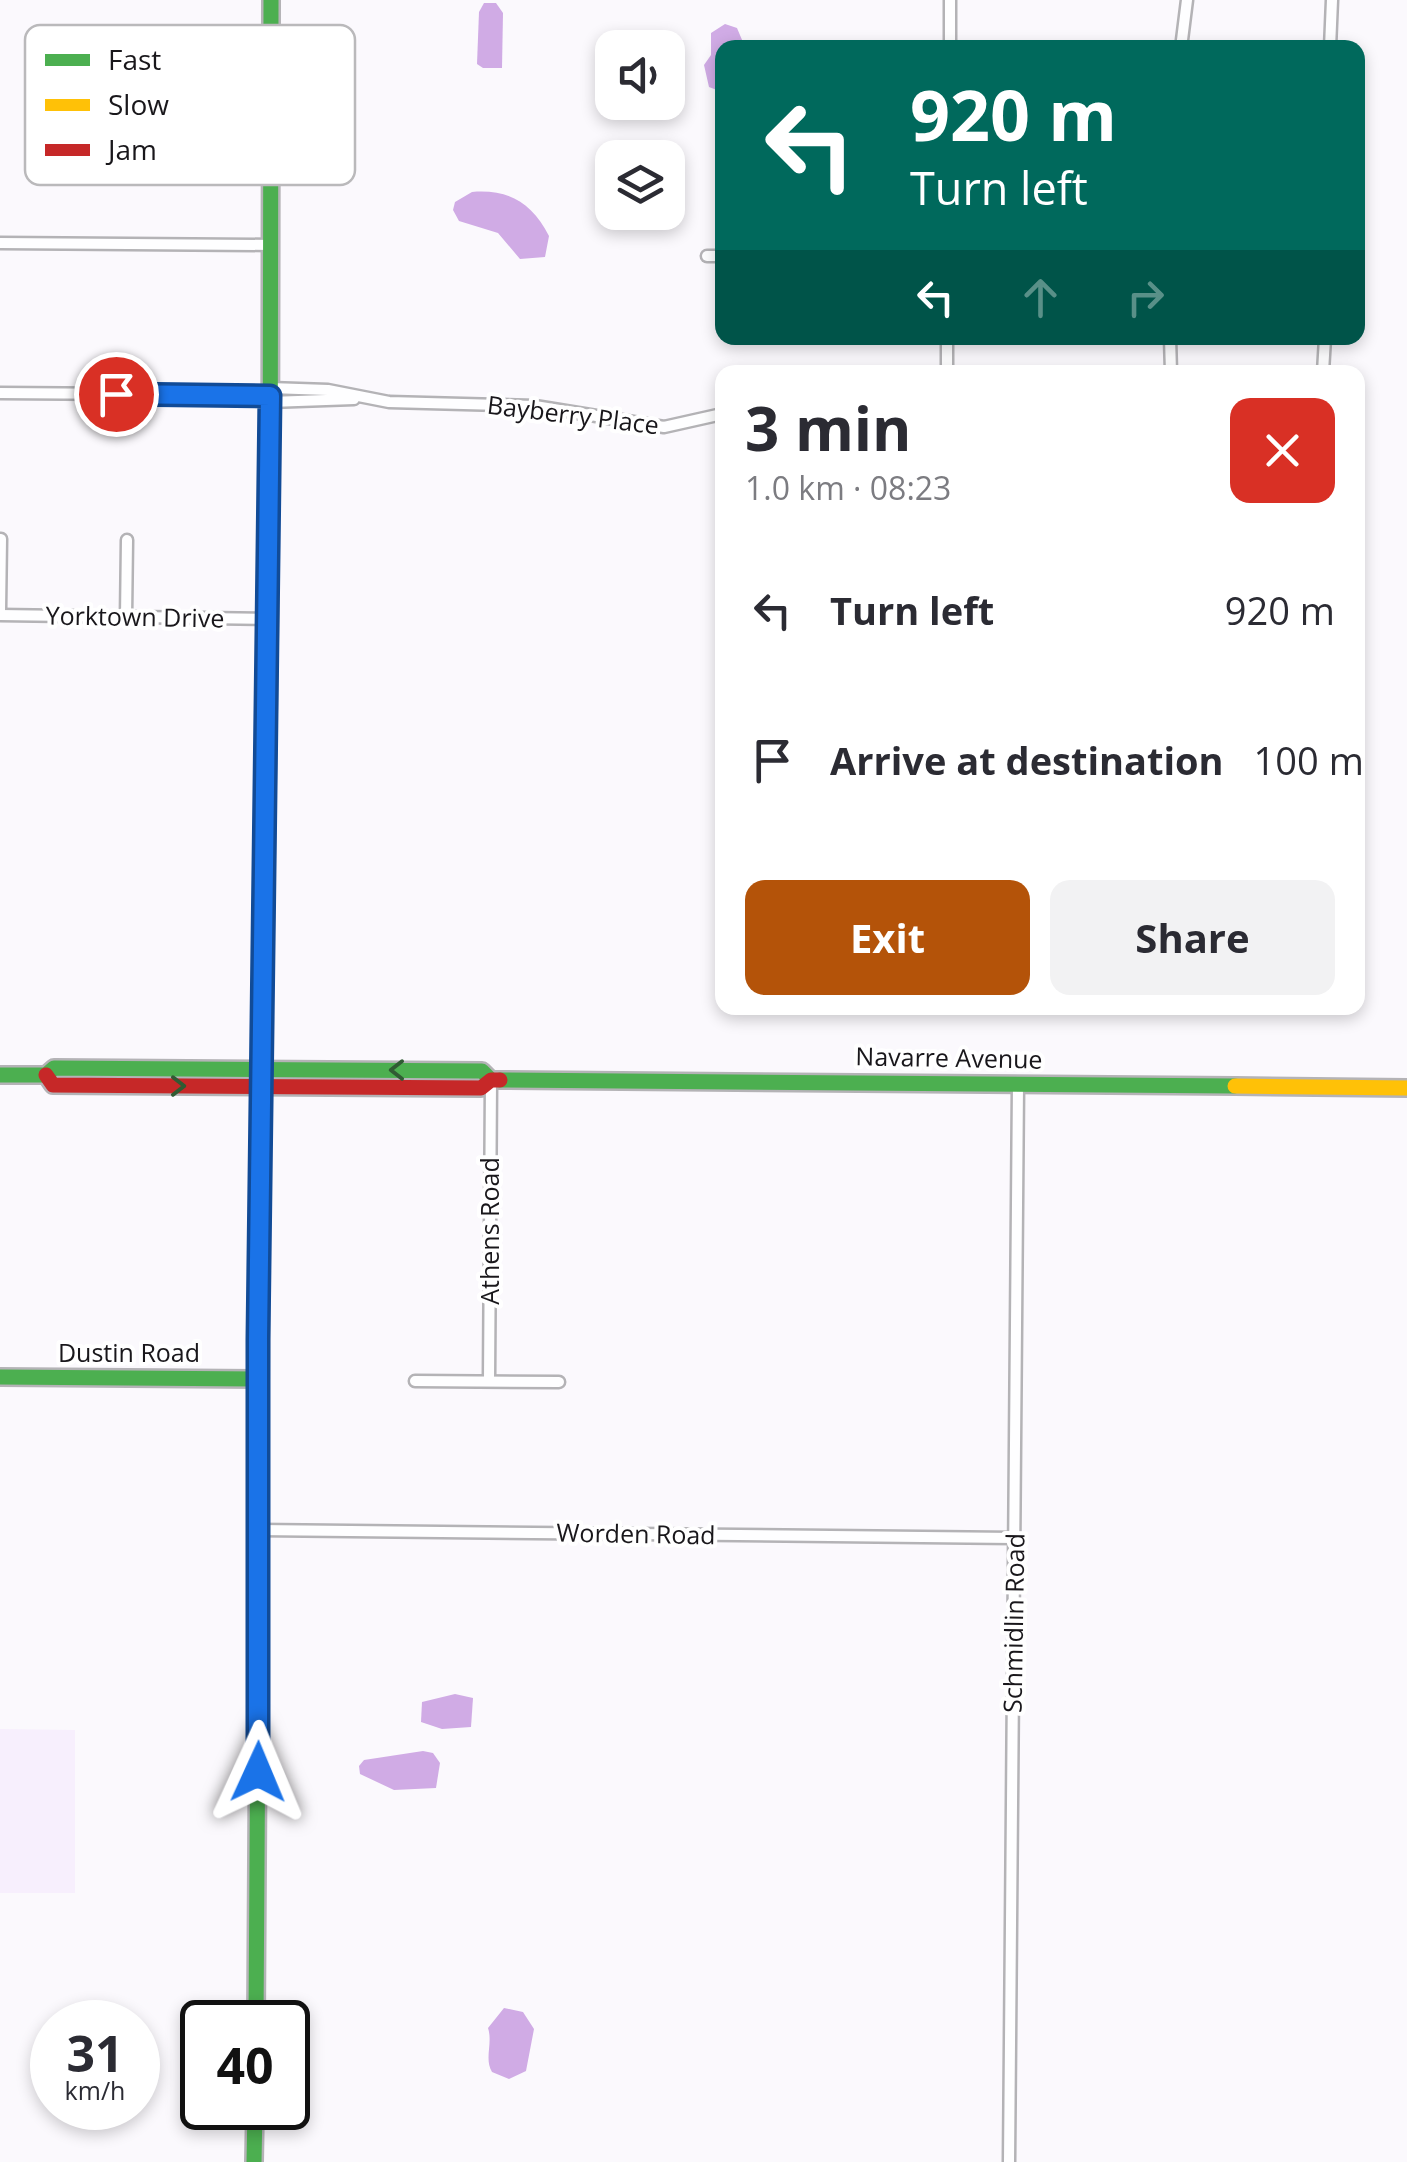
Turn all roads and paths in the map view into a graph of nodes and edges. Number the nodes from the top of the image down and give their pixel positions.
1 (950, 0) edge
2 (1187, 0) edge
3 (1332, 0) edge
4 (950, 40) edge
5 (1182, 40) edge
6 (1330, 40) edge
7 (271, 185) edge
8 (0, 243) edge
9 (271, 245) junction
10 (707, 256) dead end
11 (715, 256) edge
12 (0, 393) edge
13 (270, 395) junction
14 (715, 416) edge
15 (2, 539) edge
16 (127, 540) dead end
17 (0, 613) edge
18 (126, 618) junction
19 (270, 618) junction
20 (261, 1069) junction
21 (466, 1071) junction
22 (0, 1075) edge
23 (46, 1075) junction
24 (491, 1080) junction
25 (1018, 1084) junction
26 (261, 1087) junction
27 (423, 1088) junction
28 (1407, 1088) edge
29 (0, 1377) edge
30 (258, 1379) junction
31 (414, 1380) dead end
32 (489, 1381) junction
33 (559, 1382) dead end
34 (258, 1530) junction
35 (1014, 1538) junction
36 (256, 2000) edge
37 (255, 2130) edge
38 (254, 2162) edge
39 (1009, 2162) edge

1 - 4 street
2 - 5 street
3 - 6 street
7 - 9 main road
8 - 9 street
9 - 13 main road
10 - 11 street
12 - 13 street, Bayberry Place
13 - 14 street, Bayberry Place
13 - 19 main road
15 - 17 street
16 - 18 street
17 - 18 street, Yorktown Drive
18 - 19 street, Yorktown Drive
19 - 20 main road
21 -> 20 main road, Navarre Avenue
20 - 23 main road, Navarre Avenue
20 - 26 main road
21 - 24 main road, Navarre Avenue
21 - 27 main road
22 - 23 main road, Navarre Avenue
23 -> 26 main road, Navarre Avenue
24 - 25 main road, Navarre Avenue
24 - 27 main road, Navarre Avenue
24 - 32 street, Athens Road
25 - 28 main road, Navarre Avenue
25 - 35 street, Schmidlin Road
26 - 27 main road, Navarre Avenue
26 - 30 main road
29 - 30 main road, Dustin Road
30 - 34 main road
31 - 32 street
32 - 33 street
34 - 35 street, Worden Road
34 - 36 main road
35 - 39 street, Schmidlin Road
37 - 38 main road

